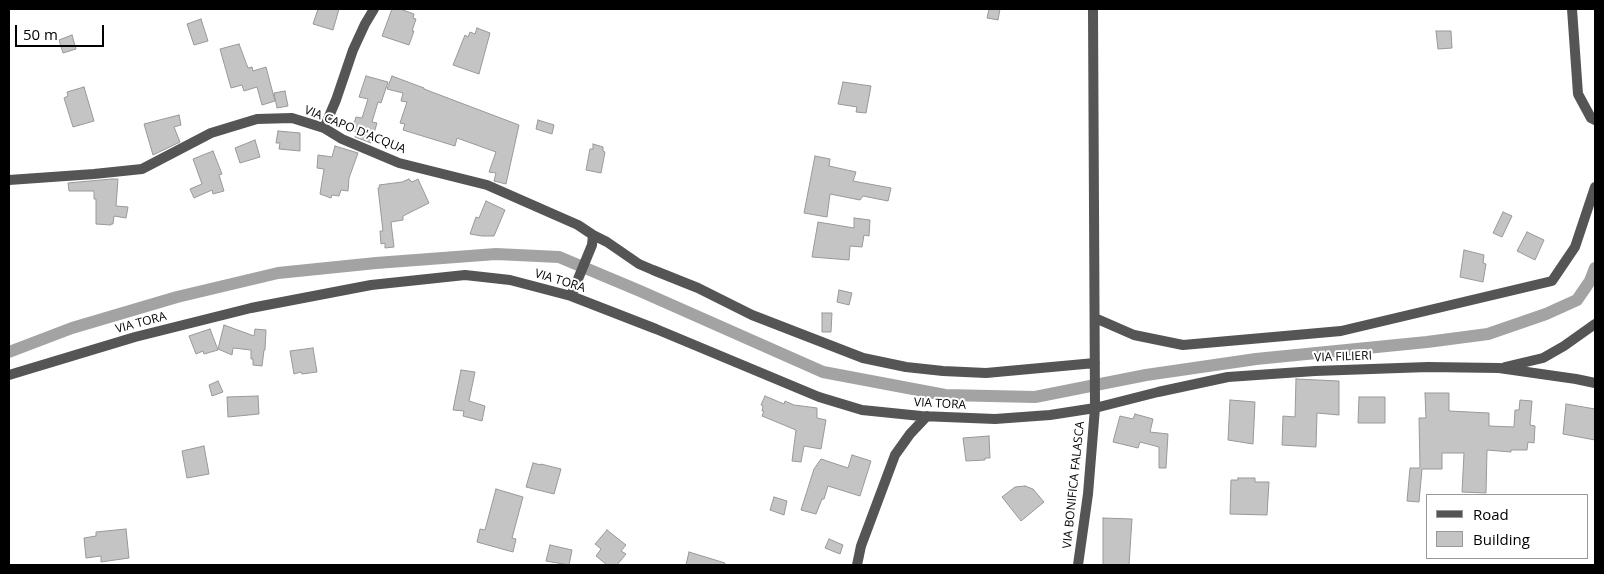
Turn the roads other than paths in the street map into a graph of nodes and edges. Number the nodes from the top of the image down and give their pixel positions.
1 (364, 9) edge
2 (374, 9) edge
3 (1092, 9) edge
4 (1572, 9) edge
5 (365, 24) junction
6 (1595, 120) edge
7 (324, 128) junction
8 (9, 180) edge
9 (1595, 187) edge
10 (593, 240) junction
11 (572, 293) junction
12 (1095, 318) junction
13 (1595, 324) edge
14 (1095, 367) junction
15 (1499, 368) junction
16 (9, 375) edge
17 (1595, 383) edge
18 (1095, 408) junction
19 (927, 416) junction
20 (857, 565) edge
21 (1078, 565) edge

1 - 5 street
2 - 5 street
3 - 12 street, VIA BONIFICA FALASCA
4 - 6 street
5 - 7 street
7 - 8 street, VIA CAPO D'ACQUA
7 - 10 street, VIA CAPO D'ACQUA
9 - 12 street
10 - 11 street
10 - 14 street, VIA CAPO D'ACQUA
11 - 16 street, VIA TORA
11 - 19 street, VIA TORA
12 - 14 street, VIA BONIFICA FALASCA
13 - 15 street
14 - 18 street, VIA BONIFICA FALASCA
15 - 17 street, VIA FILIERI
15 - 18 street, VIA FILIERI
18 - 19 street, VIA TORA
18 - 21 street, VIA BONIFICA FALASCA
19 - 20 street

